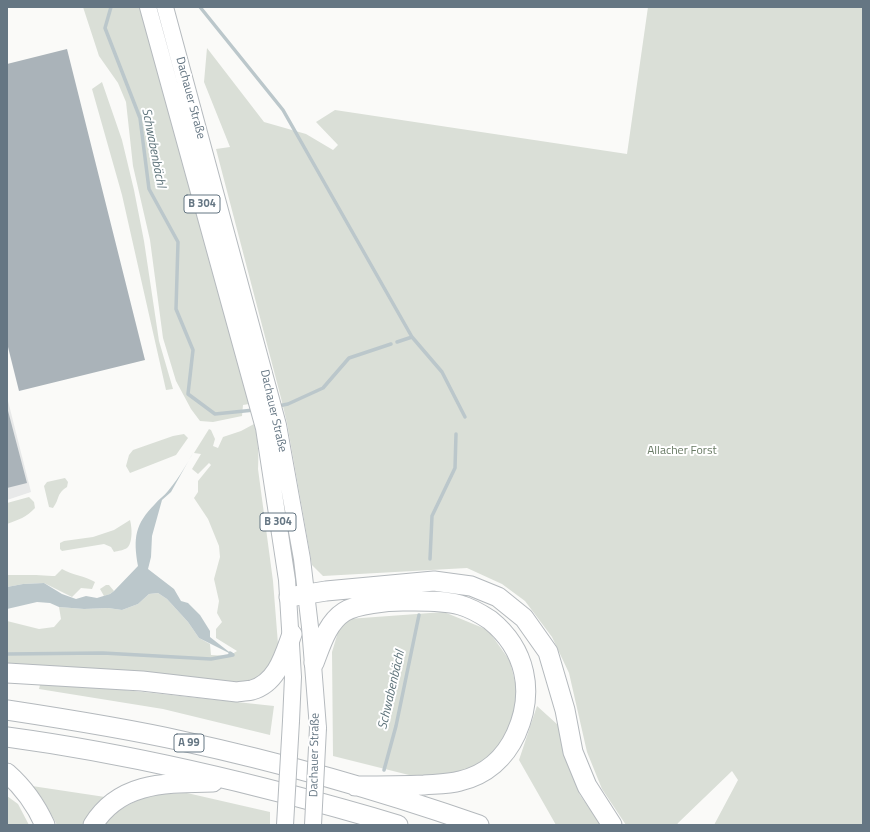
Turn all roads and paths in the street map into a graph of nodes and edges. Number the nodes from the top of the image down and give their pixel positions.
1 (148, 7) edge
2 (165, 7) edge
3 (264, 399) junction
4 (298, 596) junction
5 (292, 634) junction
6 (314, 663) junction
7 (7, 673) edge
8 (7, 710) edge
9 (7, 737) edge
10 (7, 774) edge
11 (238, 782) junction
12 (355, 786) junction
13 (45, 825) edge
14 (93, 825) edge
15 (285, 825) edge
16 (313, 825) edge
17 (398, 825) edge
18 (479, 825) edge
19 (612, 825) edge

1 - 3 main road, Dachauer Straße / B 304
2 - 3 main road, Dachauer Straße / B 304
3 - 4 main road, Dachauer Straße / B 304
4 - 5 main road, Dachauer Straße / B 304
4 - 6 main road, Dachauer Straße / B 304
4 - 19 highway
5 - 7 highway
5 - 15 main road, Dachauer Straße / B 304, bridge
6 - 12 highway
6 - 16 main road, Dachauer Straße / B 304, bridge
8 - 12 highway, A 99
9 - 11 highway, A 99
10 - 13 highway
11 - 14 highway
11 - 17 highway, A 99
12 - 18 highway, A 99

